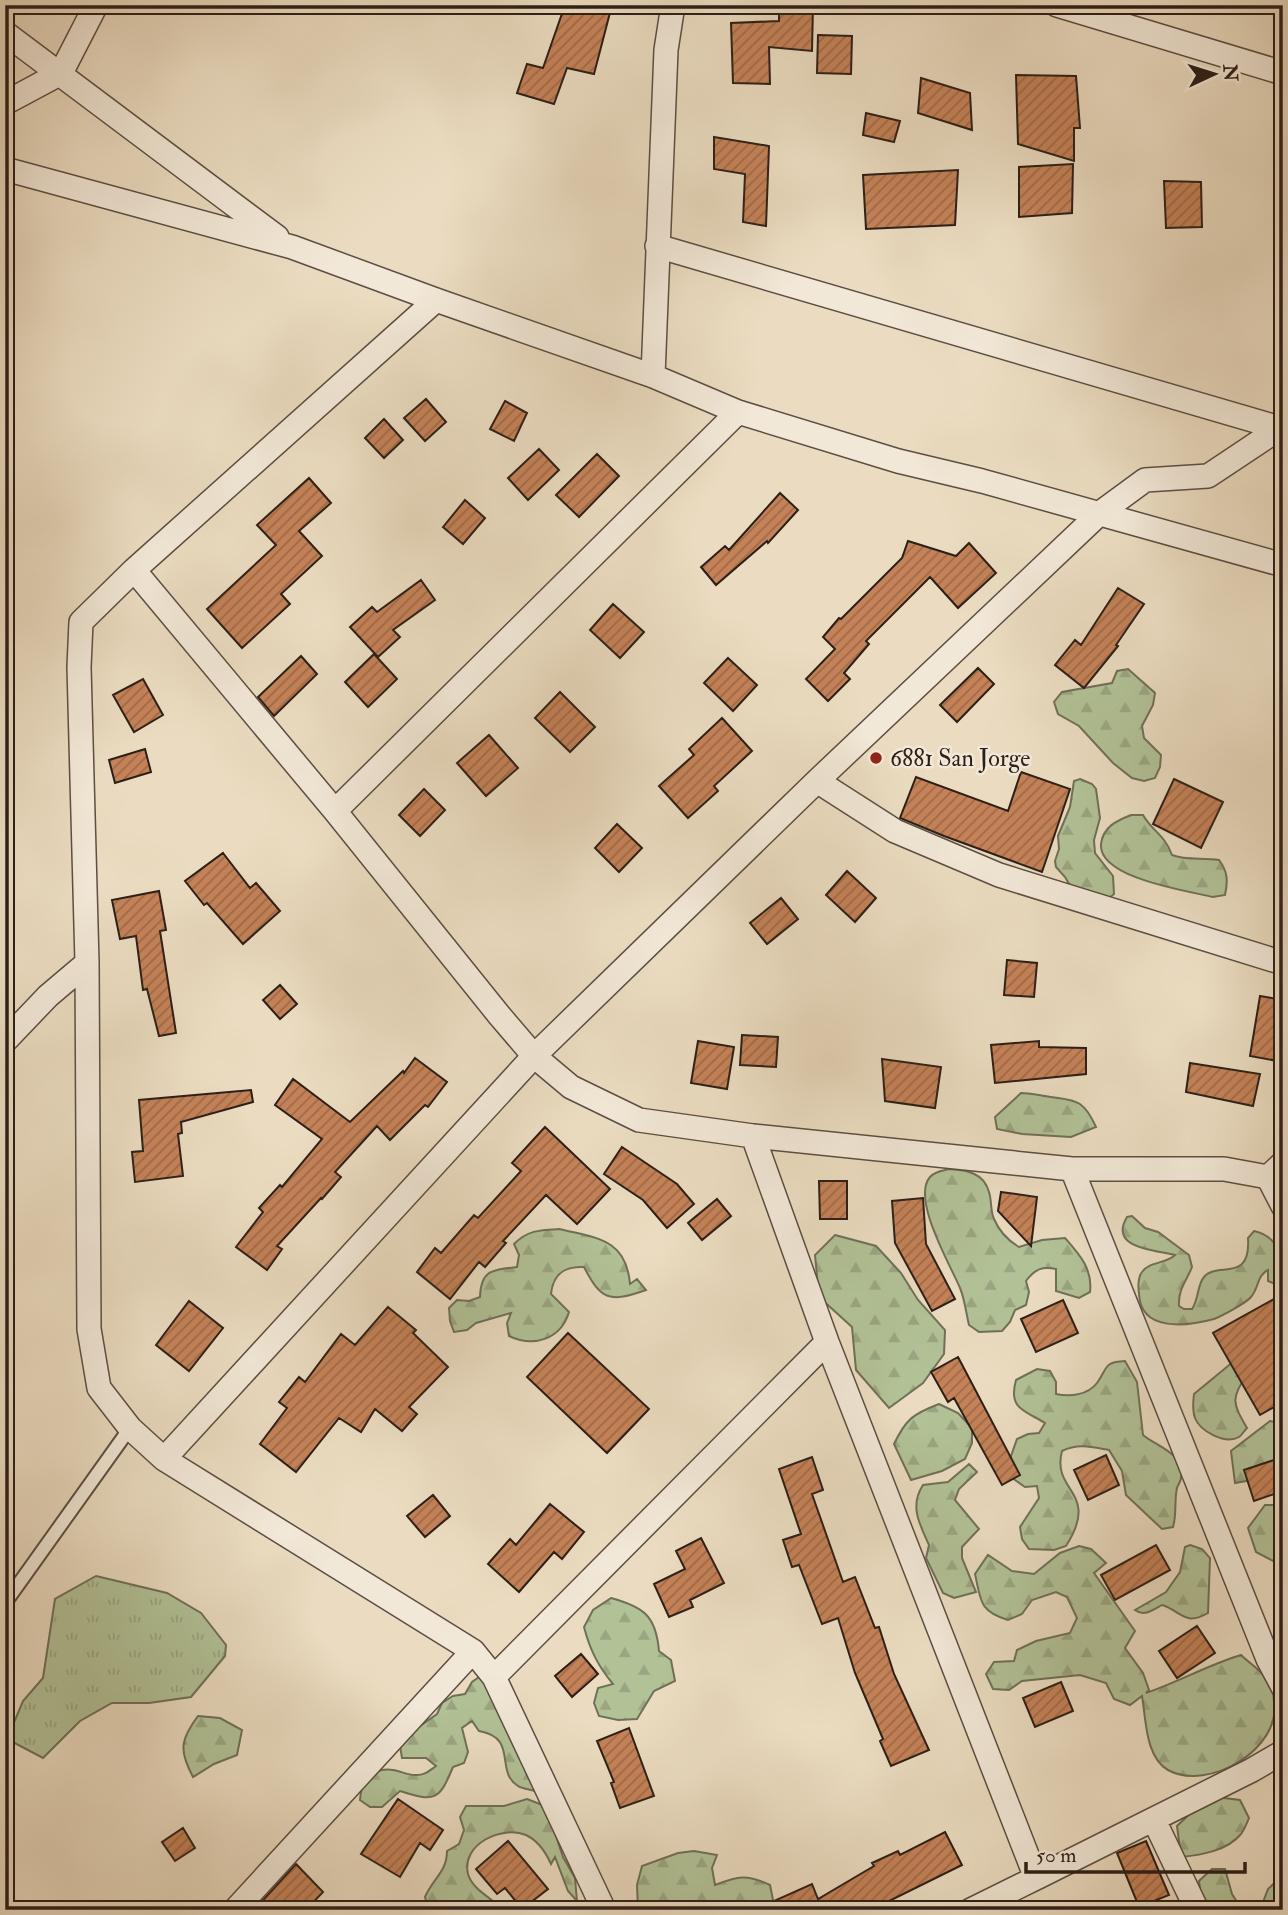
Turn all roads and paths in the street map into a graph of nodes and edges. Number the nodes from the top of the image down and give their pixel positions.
1 (96, 5) edge
2 (673, 5) edge
3 (1057, 5) edge
4 (5, 33) edge
5 (61, 73) junction
6 (1283, 73) edge
7 (5, 103) edge
8 (5, 169) edge
9 (657, 246) junction
10 (292, 247) junction
11 (436, 300) junction
12 (653, 376) junction
13 (738, 412) junction
14 (1281, 429) edge
15 (1100, 513) junction
16 (1283, 565) edge
17 (134, 569) junction
18 (817, 781) junction
19 (335, 811) junction
20 (87, 963) junction
21 (1283, 963) edge
22 (5, 1041) edge
23 (534, 1056) junction
24 (752, 1136) junction
25 (1072, 1169) junction
26 (1275, 1170) edge
27 (1283, 1206) edge
28 (827, 1342) junction
29 (130, 1428) junction
30 (164, 1459) junction
31 (5, 1603) edge
32 (473, 1651) junction
33 (494, 1677) junction
34 (1283, 1687) edge
35 (1283, 1752) edge
36 (1154, 1820) junction
37 (1035, 1878) junction
38 (235, 1910) edge
39 (604, 1910) edge
40 (971, 1910) edge
41 (1197, 1910) edge

1 - 5 street
2 - 9 street
3 - 6 street
4 - 5 street
5 - 7 street
5 - 10 street
8 - 10 street
9 - 12 street
9 - 14 street
10 - 11 street
11 - 12 street
11 - 17 street
12 - 13 street
13 - 15 street
13 - 19 street
14 - 15 street
15 - 16 street
15 - 18 street
17 - 19 street
17 - 20 street
18 - 21 street
18 - 23 street
19 - 23 street
20 - 22 street
20 - 29 street
23 - 24 street
23 - 30 street
24 - 25 street
24 - 28 street
25 - 26 street
25 - 34 street
26 - 27 street
28 - 33 street
28 - 37 street
29 - 30 street
29 - 31 lane
30 - 32 street
32 - 33 street
32 - 38 street
33 - 39 street
35 - 36 street
36 - 37 street
36 - 41 street
37 - 40 street

